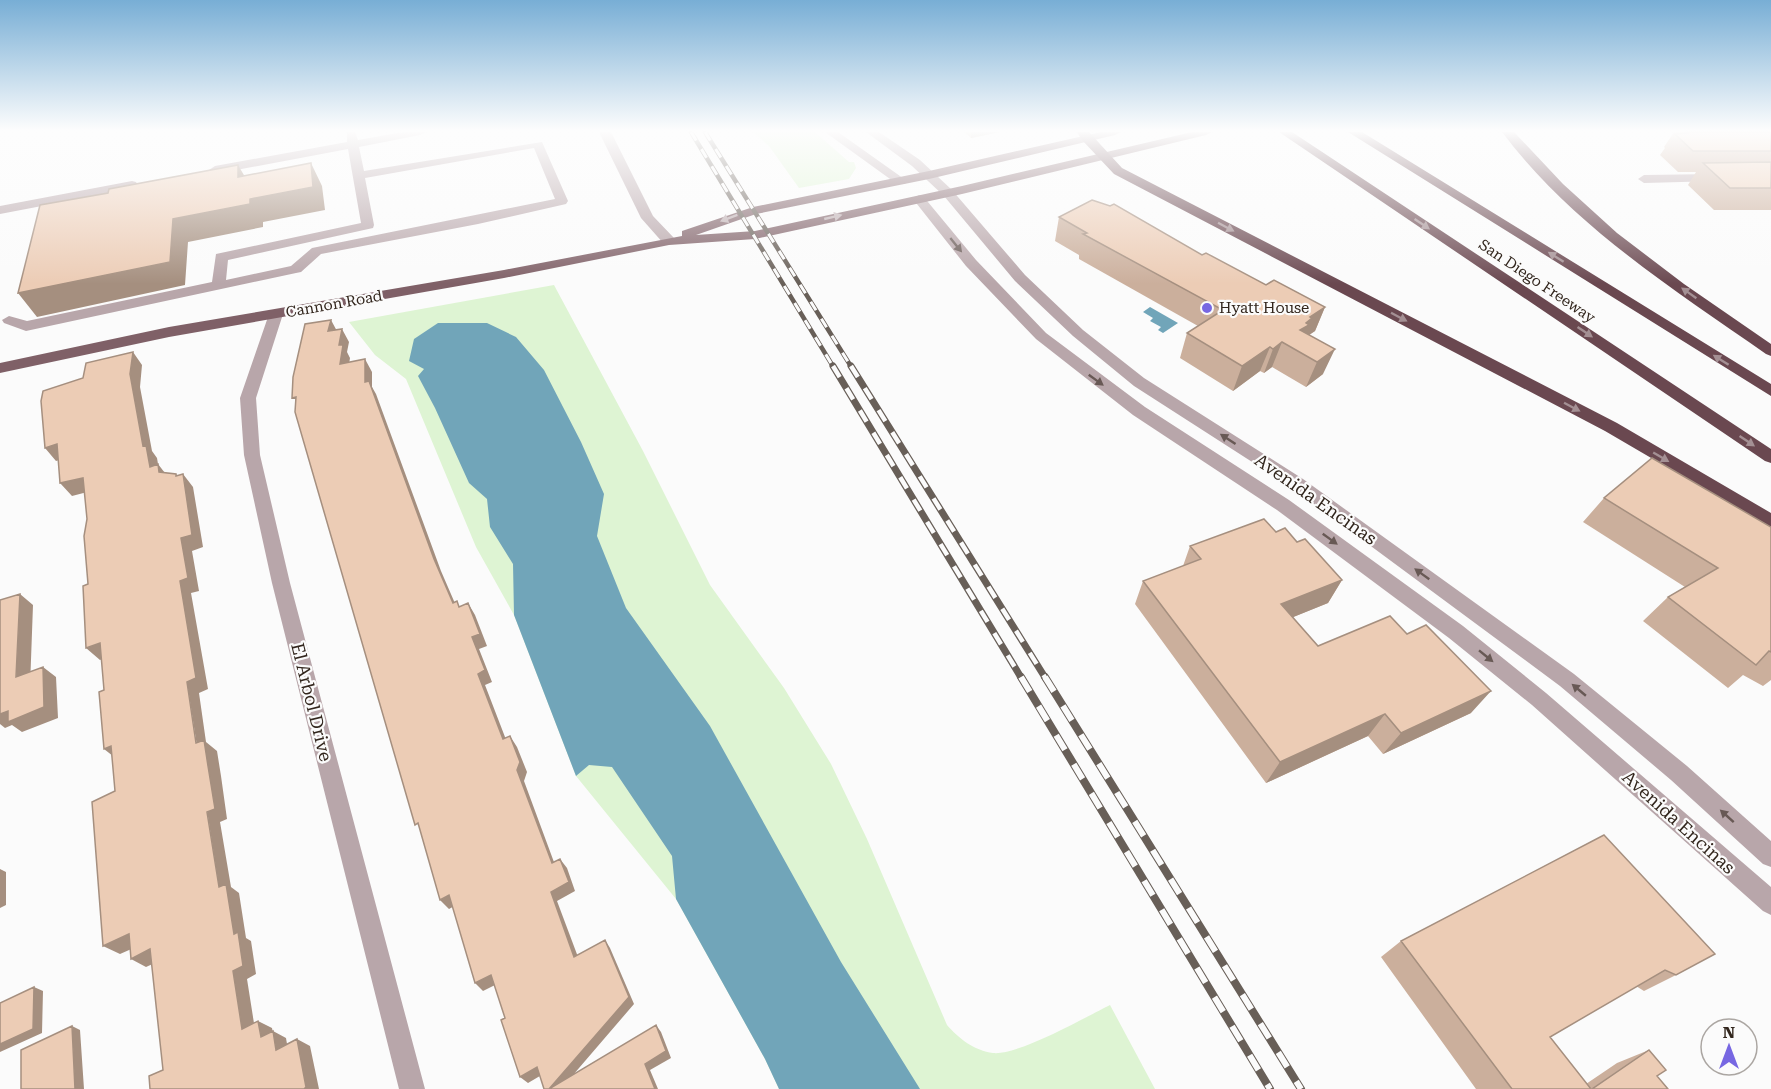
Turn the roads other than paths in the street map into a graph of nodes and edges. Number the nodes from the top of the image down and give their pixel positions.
1 (141, 183) edge
2 (360, 183) edge
3 (554, 183) edge
4 (630, 183) edge
5 (892, 183) edge
6 (937, 183) edge
7 (991, 183) edge
8 (1142, 183) edge
9 (1361, 183) edge
10 (1436, 183) edge
11 (1554, 183) edge
12 (948, 193) junction
13 (919, 199) junction
14 (0, 210) edge
15 (669, 241) junction
16 (219, 285) junction
17 (276, 314) junction
18 (9, 320) dead end
19 (1771, 351) edge
20 (0, 368) edge
21 (1771, 391) edge
22 (1771, 457) edge
23 (1297, 483) junction
24 (1283, 505) junction
25 (1771, 521) edge
26 (1771, 856) edge
27 (1771, 903) edge
28 (412, 1089) edge

1 - 14 street
2 - 16 street
3 - 16 street
4 - 15 street
5 -> 15 main road, Cannon Road
6 - 12 street, Avenida Encinas
7 - 12 main road, Cannon Road
8 -> 25 highway
9 -> 22 highway, San Diego Freeway
21 -> 10 highway, San Diego Freeway
19 -> 11 highway
12 - 13 main road, Cannon Road
23 -> 12 street, Avenida Encinas
15 -> 13 main road, Cannon Road
13 -> 24 street, Avenida Encinas
15 - 17 main road, Cannon Road
16 - 18 street
17 - 20 main road, Cannon Road
17 - 28 street, El Arbol Drive
23 - 24 street
26 -> 23 street, Avenida Encinas
24 -> 27 street, Avenida Encinas

